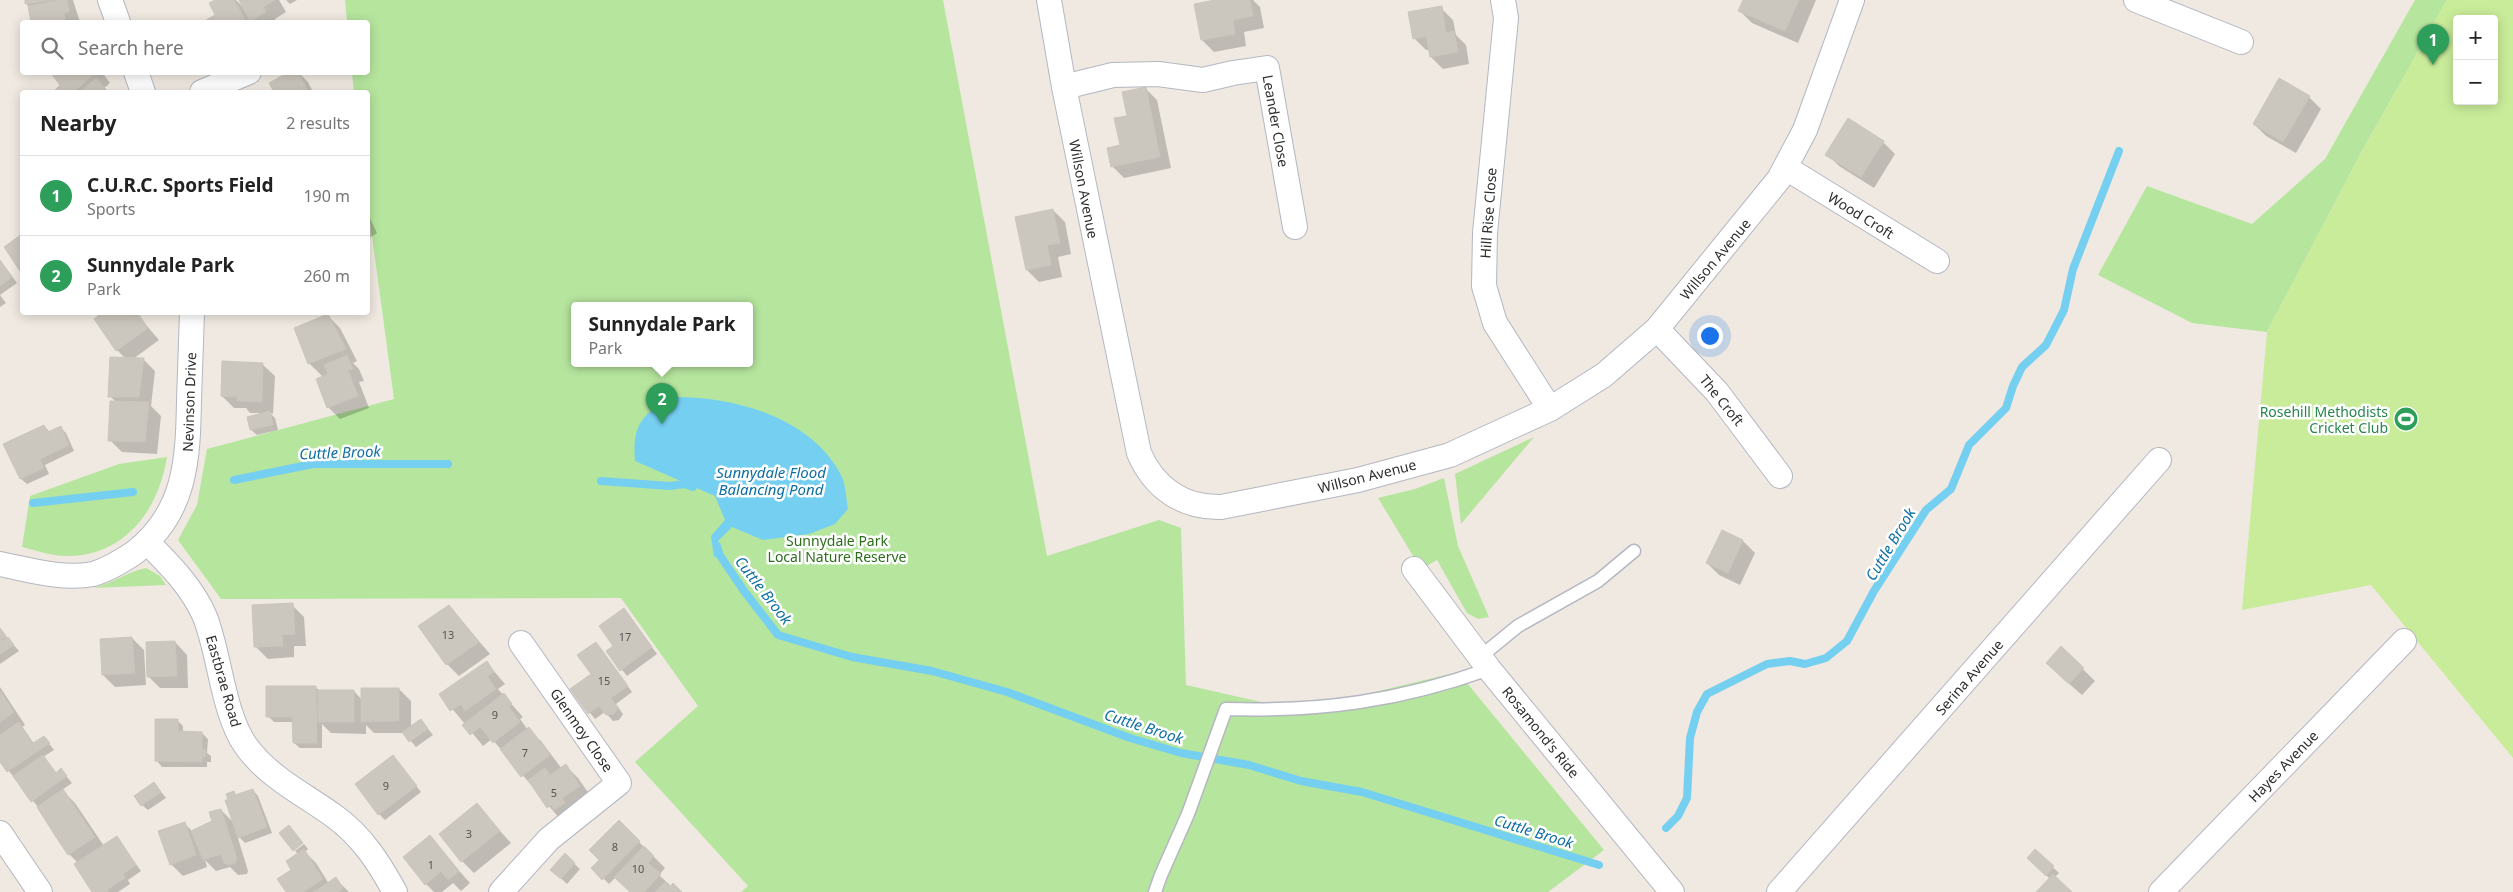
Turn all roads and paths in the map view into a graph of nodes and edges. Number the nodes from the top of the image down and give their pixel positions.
1 (110, 0) edge
2 (1049, 0) edge
3 (1503, 0) edge
4 (1852, 0) edge
5 (2136, 0) edge
6 (117, 20) edge
7 (2241, 42) dead end
8 (137, 75) edge
9 (242, 75) edge
10 (1064, 87) junction
11 (141, 90) edge
12 (207, 90) edge
13 (1786, 168) junction
14 (1295, 227) dead end
15 (1937, 261) dead end
16 (192, 315) edge
17 (1657, 328) junction
18 (1550, 409) junction
19 (2158, 460) dead end
20 (1780, 476) dead end
21 (147, 542) junction
22 (1634, 551) dead end
23 (0, 564) edge
24 (1414, 569) dead end
25 (2404, 640) dead end
26 (521, 643) dead end
27 (1484, 663) junction
28 (0, 833) edge
29 (40, 892) edge
30 (395, 892) edge
31 (500, 892) edge
32 (1155, 892) edge
33 (1672, 892) edge
34 (1779, 892) edge
35 (2161, 892) edge

1 - 6 street
2 - 10 street, Willson Avenue
3 - 18 street, Hill Rise Close
4 - 13 street, Willson Avenue
5 - 7 street
8 - 11 street
9 - 12 street
10 - 14 street, Leander Close
10 - 18 street, Willson Avenue
13 - 15 street, Wood Croft
13 - 17 street, Willson Avenue
16 - 21 street, Nevinson Drive
17 - 18 street, Willson Avenue
17 - 20 street, The Croft
19 - 34 street, Serina Avenue
21 - 23 street, Nevinson Drive
21 - 30 street, Eastbrae Road
22 - 27 lane
24 - 27 street, Rosamond's Ride
25 - 35 street, Hayes Avenue
26 - 31 street, Glenmoy Close
27 - 32 lane
27 - 33 street, Rosamond's Ride
28 - 29 street

